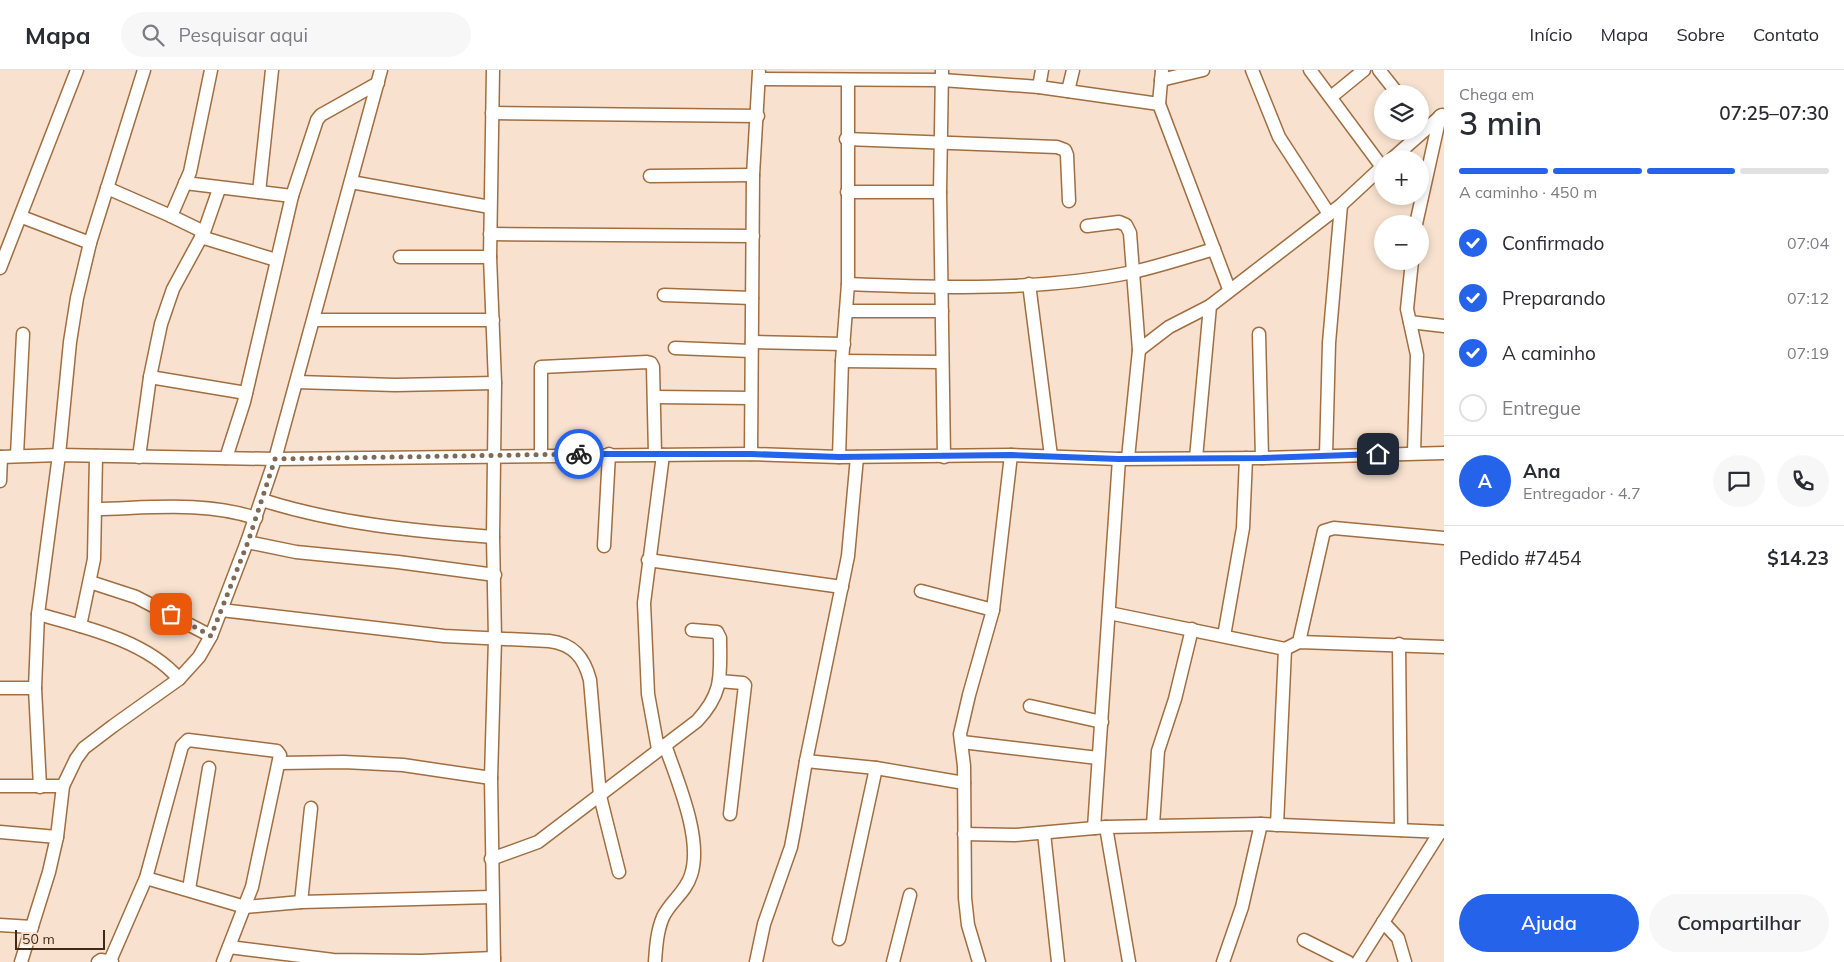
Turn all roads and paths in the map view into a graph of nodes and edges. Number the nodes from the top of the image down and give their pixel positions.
1 (77, 70) edge
2 (144, 70) edge
3 (211, 70) edge
4 (272, 70) edge
5 (381, 70) edge
6 (493, 70) edge
7 (1042, 70) edge
8 (1073, 70) edge
9 (1203, 70) edge
10 (1252, 70) edge
11 (1310, 70) edge
12 (1364, 70) edge
13 (1379, 70) edge
14 (759, 74) edge
15 (871, 74) edge
16 (942, 75) edge
17 (1161, 75) edge
18 (848, 80) junction
19 (378, 83) junction
20 (1391, 85) edge
21 (1039, 87) junction
22 (1068, 91) junction
23 (1331, 97) junction
24 (1159, 104) junction
25 (492, 113) junction
26 (758, 116) junction
27 (1435, 122) edge
28 (846, 139) junction
29 (940, 144) junction
30 (1402, 150) edge
31 (1374, 156) edge
32 (1374, 174) edge
33 (754, 175) junction
34 (650, 176) dead end
35 (351, 182) junction
36 (185, 183) junction
37 (107, 188) junction
38 (219, 188) junction
39 (259, 192) junction
40 (847, 192) junction
41 (940, 192) junction
42 (292, 196) junction
43 (1069, 201) dead end
44 (1341, 205) junction
45 (490, 207) junction
46 (1330, 214) junction
47 (1418, 215) edge
48 (171, 216) junction
49 (22, 217) junction
50 (1087, 226) dead end
51 (490, 234) junction
52 (203, 235) junction
53 (753, 236) junction
54 (90, 243) junction
55 (5, 245) edge
56 (1214, 250) junction
57 (400, 257) dead end
58 (490, 258) junction
59 (276, 260) junction
60 (0, 268) edge
61 (1411, 270) edge
62 (1134, 271) junction
63 (848, 284) junction
64 (1029, 284) junction
65 (942, 288) junction
66 (1229, 289) junction
67 (664, 295) dead end
68 (752, 298) junction
69 (1210, 306) junction
70 (846, 311) junction
71 (942, 311) junction
72 (315, 320) junction
73 (493, 320) junction
74 (1410, 322) junction
75 (1444, 326) edge
76 (23, 334) dead end
77 (1259, 334) dead end
78 (844, 344) junction
79 (752, 346) junction
80 (675, 348) dead end
81 (1139, 350) junction
82 (842, 362) junction
83 (942, 362) junction
84 (150, 377) junction
85 (297, 382) junction
86 (495, 383) junction
87 (246, 393) junction
88 (655, 397) junction
89 (751, 398) junction
90 (1414, 452) junction
91 (1444, 453) edge
92 (609, 454) junction
93 (659, 454) junction
94 (751, 454) junction
95 (17, 455) junction
96 (59, 455) junction
97 (542, 455) junction
98 (1011, 455) junction
99 (1326, 455) junction
100 (96, 456) junction
101 (139, 456) junction
102 (495, 456) junction
103 (1051, 456) junction
104 (1, 457) edge
105 (839, 457) junction
106 (857, 457) junction
107 (944, 457) junction
108 (226, 458) junction
109 (1124, 458) junction
110 (1196, 458) junction
111 (1246, 458) junction
112 (1262, 458) junction
113 (275, 459) junction
114 (0, 481) edge
115 (262, 500) junction
116 (96, 509) junction
117 (256, 518) junction
118 (493, 537) junction
119 (1444, 538) edge
120 (248, 542) junction
121 (604, 546) dead end
122 (648, 560) junction
123 (494, 575) junction
124 (90, 582) junction
125 (842, 587) junction
126 (921, 591) dead end
127 (221, 610) junction
128 (993, 610) junction
129 (1109, 613) junction
130 (38, 614) junction
131 (80, 626) junction
132 (1192, 629) junction
133 (692, 630) dead end
134 (211, 636) junction
135 (1224, 636) junction
136 (495, 639) junction
137 (1299, 642) junction
138 (1399, 644) junction
139 (1444, 647) edge
140 (1285, 649) junction
141 (179, 679) junction
142 (719, 682) junction
143 (0, 688) edge
144 (35, 688) junction
145 (1030, 706) dead end
146 (1102, 722) junction
147 (962, 742) junction
148 (662, 747) junction
149 (1098, 758) junction
150 (806, 761) junction
151 (280, 763) junction
152 (209, 768) dead end
153 (876, 768) junction
154 (490, 778) junction
155 (964, 783) junction
156 (0, 786) edge
157 (40, 786) junction
158 (63, 786) junction
159 (600, 796) junction
160 (310, 808) dead end
161 (730, 814) dead end
162 (1261, 824) junction
163 (1153, 825) junction
164 (1277, 825) junction
165 (1100, 827) junction
166 (1401, 830) junction
167 (0, 832) edge
168 (1442, 832) edge
169 (1044, 833) junction
170 (964, 834) junction
171 (57, 837) junction
172 (491, 859) junction
173 (620, 872) dead end
174 (146, 878) junction
175 (189, 889) junction
176 (910, 895) dead end
177 (492, 897) junction
178 (301, 902) junction
179 (245, 907) junction
180 (1383, 922) junction
181 (0, 925) edge
182 (32, 927) junction
183 (839, 939) dead end
184 (1304, 940) dead end
185 (229, 947) junction
186 (494, 960) edge
187 (21, 962) edge
188 (98, 962) edge
189 (111, 962) edge
190 (223, 962) edge
191 (655, 962) edge
192 (756, 962) edge
193 (893, 962) edge
194 (979, 962) edge
195 (1058, 962) edge
196 (1130, 962) edge
197 (1223, 962) edge
198 (1348, 962) edge
199 (1358, 962) edge
200 (1405, 962) edge

1 - 49 street
2 - 37 street
3 - 36 street
4 - 39 street
5 - 19 street
6 - 25 street
7 - 21 street
8 - 22 street
9 - 17 street
10 - 46 street
11 - 23 street
12 - 23 street
13 - 20 street
14 - 18 street
14 - 26 street
15 - 16 street
15 - 18 street
16 - 21 street
16 - 29 street
17 - 24 street
18 - 28 street
19 - 35 street
19 - 42 street
21 - 22 street
22 - 24 street
23 - 31 street
24 - 56 street
25 - 26 street
25 - 45 street
26 - 33 street
27 - 30 street
27 - 47 street
28 - 29 street
28 - 40 street
29 - 41 street
29 - 43 street
32 - 44 street
33 - 34 street
33 - 53 street
35 - 45 street
35 - 72 street
36 - 38 street
36 - 48 street
37 - 48 street
37 - 54 street
38 - 39 street
38 - 52 street
39 - 42 street
40 - 41 street
40 - 63 street
41 - 65 street
42 - 59 street
44 - 46 street
44 - 99 street
45 - 51 street
46 - 66 street
48 - 52 street
49 - 54 street
49 - 55 street
50 - 62 street
51 - 53 street
51 - 58 street
52 - 59 street
52 - 84 street
53 - 68 street
54 - 96 street
55 - 60 street
56 - 62 street
56 - 66 street
57 - 58 street
58 - 73 street
59 - 87 street
61 - 74 street
62 - 64 street
62 - 81 street
63 - 65 street
63 - 70 street
64 - 65 street
64 - 103 street
65 - 71 street
66 - 69 street
67 - 68 street
68 - 79 street
69 - 81 street
69 - 110 street
70 - 71 street
70 - 78 street
71 - 83 street
72 - 73 street
72 - 85 street
73 - 86 street
74 - 75 street
74 - 90 street
76 - 95 street
77 - 112 street
78 - 79 street
78 - 82 street
79 - 80 street
79 - 89 street
81 - 109 street
82 - 83 street
82 - 105 street
83 - 107 street
84 - 87 street
84 - 101 street
85 - 86 street
85 - 113 street
86 - 102 street
87 - 108 street
88 - 89 street
88 - 93 street
88 - 97 street
89 - 94 street
90 - 91 street
90 - 99 street
92 - 93 street
92 - 97 street
92 - 121 street
93 - 94 street
93 - 122 street
94 - 105 street
95 - 96 street
95 - 104 street
96 - 100 street
96 - 130 street
97 - 102 street
98 - 103 street
98 - 107 street
98 - 128 street
99 - 112 street
100 - 101 street
100 - 116 street
101 - 108 street
102 - 113 street
102 - 118 street
103 - 109 street
104 - 114 street
105 - 106 street
106 - 107 street
106 - 125 street
108 - 113 street
109 - 110 street
109 - 129 street
110 - 111 street
111 - 112 street
111 - 135 street
113 - 115 street
115 - 117 street
115 - 118 street
116 - 117 street
116 - 124 street
117 - 120 street
118 - 123 street
119 - 137 street
120 - 123 street
120 - 127 street
122 - 125 street
122 - 148 street
123 - 136 street
124 - 131 street
124 - 134 street
125 - 150 street
126 - 128 street
127 - 134 street
127 - 136 street
128 - 147 street
129 - 132 street
129 - 146 street
130 - 131 street
130 - 144 street
131 - 141 street
132 - 135 street
132 - 163 street
133 - 142 street
134 - 141 street
135 - 140 street
136 - 154 street
136 - 159 street
137 - 138 street
137 - 140 street
138 - 139 street
138 - 166 street
140 - 164 street
141 - 158 street
142 - 148 street
142 - 161 street
143 - 144 street
144 - 157 street
145 - 146 street
146 - 149 street
147 - 149 street
147 - 155 street
148 - 159 street
148 - 191 street
149 - 165 street
150 - 153 street
150 - 192 street
151 - 154 street
151 - 174 street
151 - 179 street
152 - 175 street
153 - 155 street
153 - 183 street
154 - 172 street
155 - 170 street
156 - 157 street
157 - 158 street
158 - 171 street
159 - 172 street
159 - 173 street
160 - 178 street
162 - 163 street
162 - 164 street
162 - 197 street
163 - 165 street
164 - 166 street
165 - 169 street
165 - 196 street
166 - 168 street
167 - 171 street
168 - 180 street
169 - 170 street
169 - 195 street
170 - 194 street
171 - 182 street
172 - 177 street
174 - 175 street
174 - 189 street
175 - 179 street
176 - 193 street
177 - 178 street
177 - 186 street
178 - 179 street
179 - 185 street
180 - 199 street
180 - 200 street
181 - 182 street
182 - 187 street
184 - 198 street
185 - 186 street
185 - 190 street
188 - 189 street

